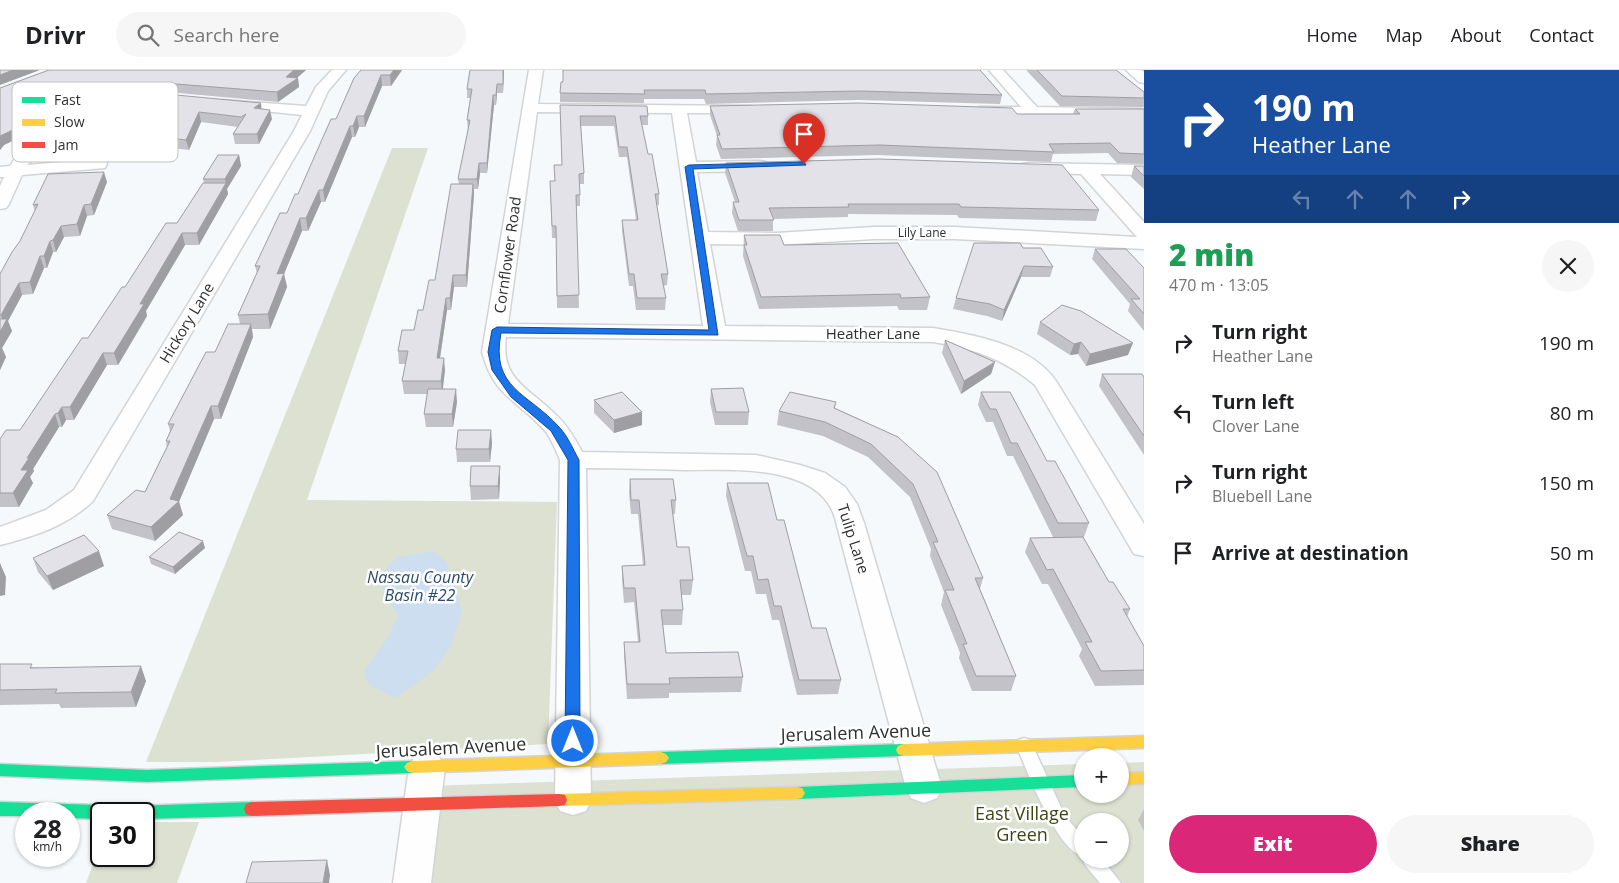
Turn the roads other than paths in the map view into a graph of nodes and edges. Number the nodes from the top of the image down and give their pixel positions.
1 (339, 70) edge
2 (536, 70) edge
3 (996, 70) edge
4 (1133, 70) edge
5 (1144, 79) edge
6 (216, 102) edge
7 (530, 108) junction
8 (766, 108) edge
9 (679, 109) junction
10 (311, 111) junction
11 (965, 111) edge
12 (1033, 112) junction
13 (1144, 112) edge
14 (19, 162) edge
15 (99, 164) dead end
16 (772, 165) edge
17 (689, 167) junction
18 (1009, 168) edge
19 (1086, 169) junction
20 (1144, 170) edge
21 (8, 172) edge
22 (0, 204) edge
23 (1144, 233) edge
24 (700, 238) junction
25 (1144, 243) edge
26 (497, 330) junction
27 (714, 333) junction
28 (573, 460) junction
29 (0, 536) edge
30 (1144, 547) edge
31 (1144, 742) edge
32 (1024, 745) junction
33 (914, 749) junction
34 (573, 760) junction
35 (427, 767) junction
36 (0, 770) edge
37 (1144, 778) edge
38 (1129, 779) edge
39 (1074, 781) edge
40 (1042, 783) junction
41 (924, 788) junction
42 (573, 800) junction
43 (423, 804) junction
44 (0, 809) edge
45 (1074, 838) edge
46 (1099, 868) edge
47 (412, 883) edge
48 (1112, 883) edge

1 - 10 street, Hickory Lane
2 - 7 street, Cornflower Road
3 - 12 street
4 - 5 street
6 - 10 street
7 - 9 street
7 - 26 street, Cornflower Road
8 - 9 street
9 - 17 street
10 - 29 street, Hickory Lane
11 - 12 street
12 - 13 street
14 - 21 street
15 - 21 street
16 - 17 street
17 - 24 street
18 - 19 street
19 - 20 street
19 - 23 street
21 - 22 street
24 - 25 street, Lily Lane
24 - 27 street
26 - 27 street, Heather Lane
26 - 28 street, Cornflower Road
27 - 30 street, Heather Lane
28 - 33 street, Tulip Lane
28 - 34 street, Cornflower Road
31 - 32 main road, Jerusalem Avenue
32 - 33 main road, Jerusalem Avenue
32 - 40 lane
33 - 34 main road, Jerusalem Avenue
33 - 41 street, Tulip Lane
34 - 35 main road, Jerusalem Avenue
34 - 42 street, Cornflower Road
35 - 36 main road, Jerusalem Avenue
35 - 43 street
37 - 38 main road
39 - 40 main road
40 - 41 main road
40 - 45 lane
41 - 42 main road
42 - 43 main road
43 - 44 main road
43 - 47 street
46 - 48 lane

